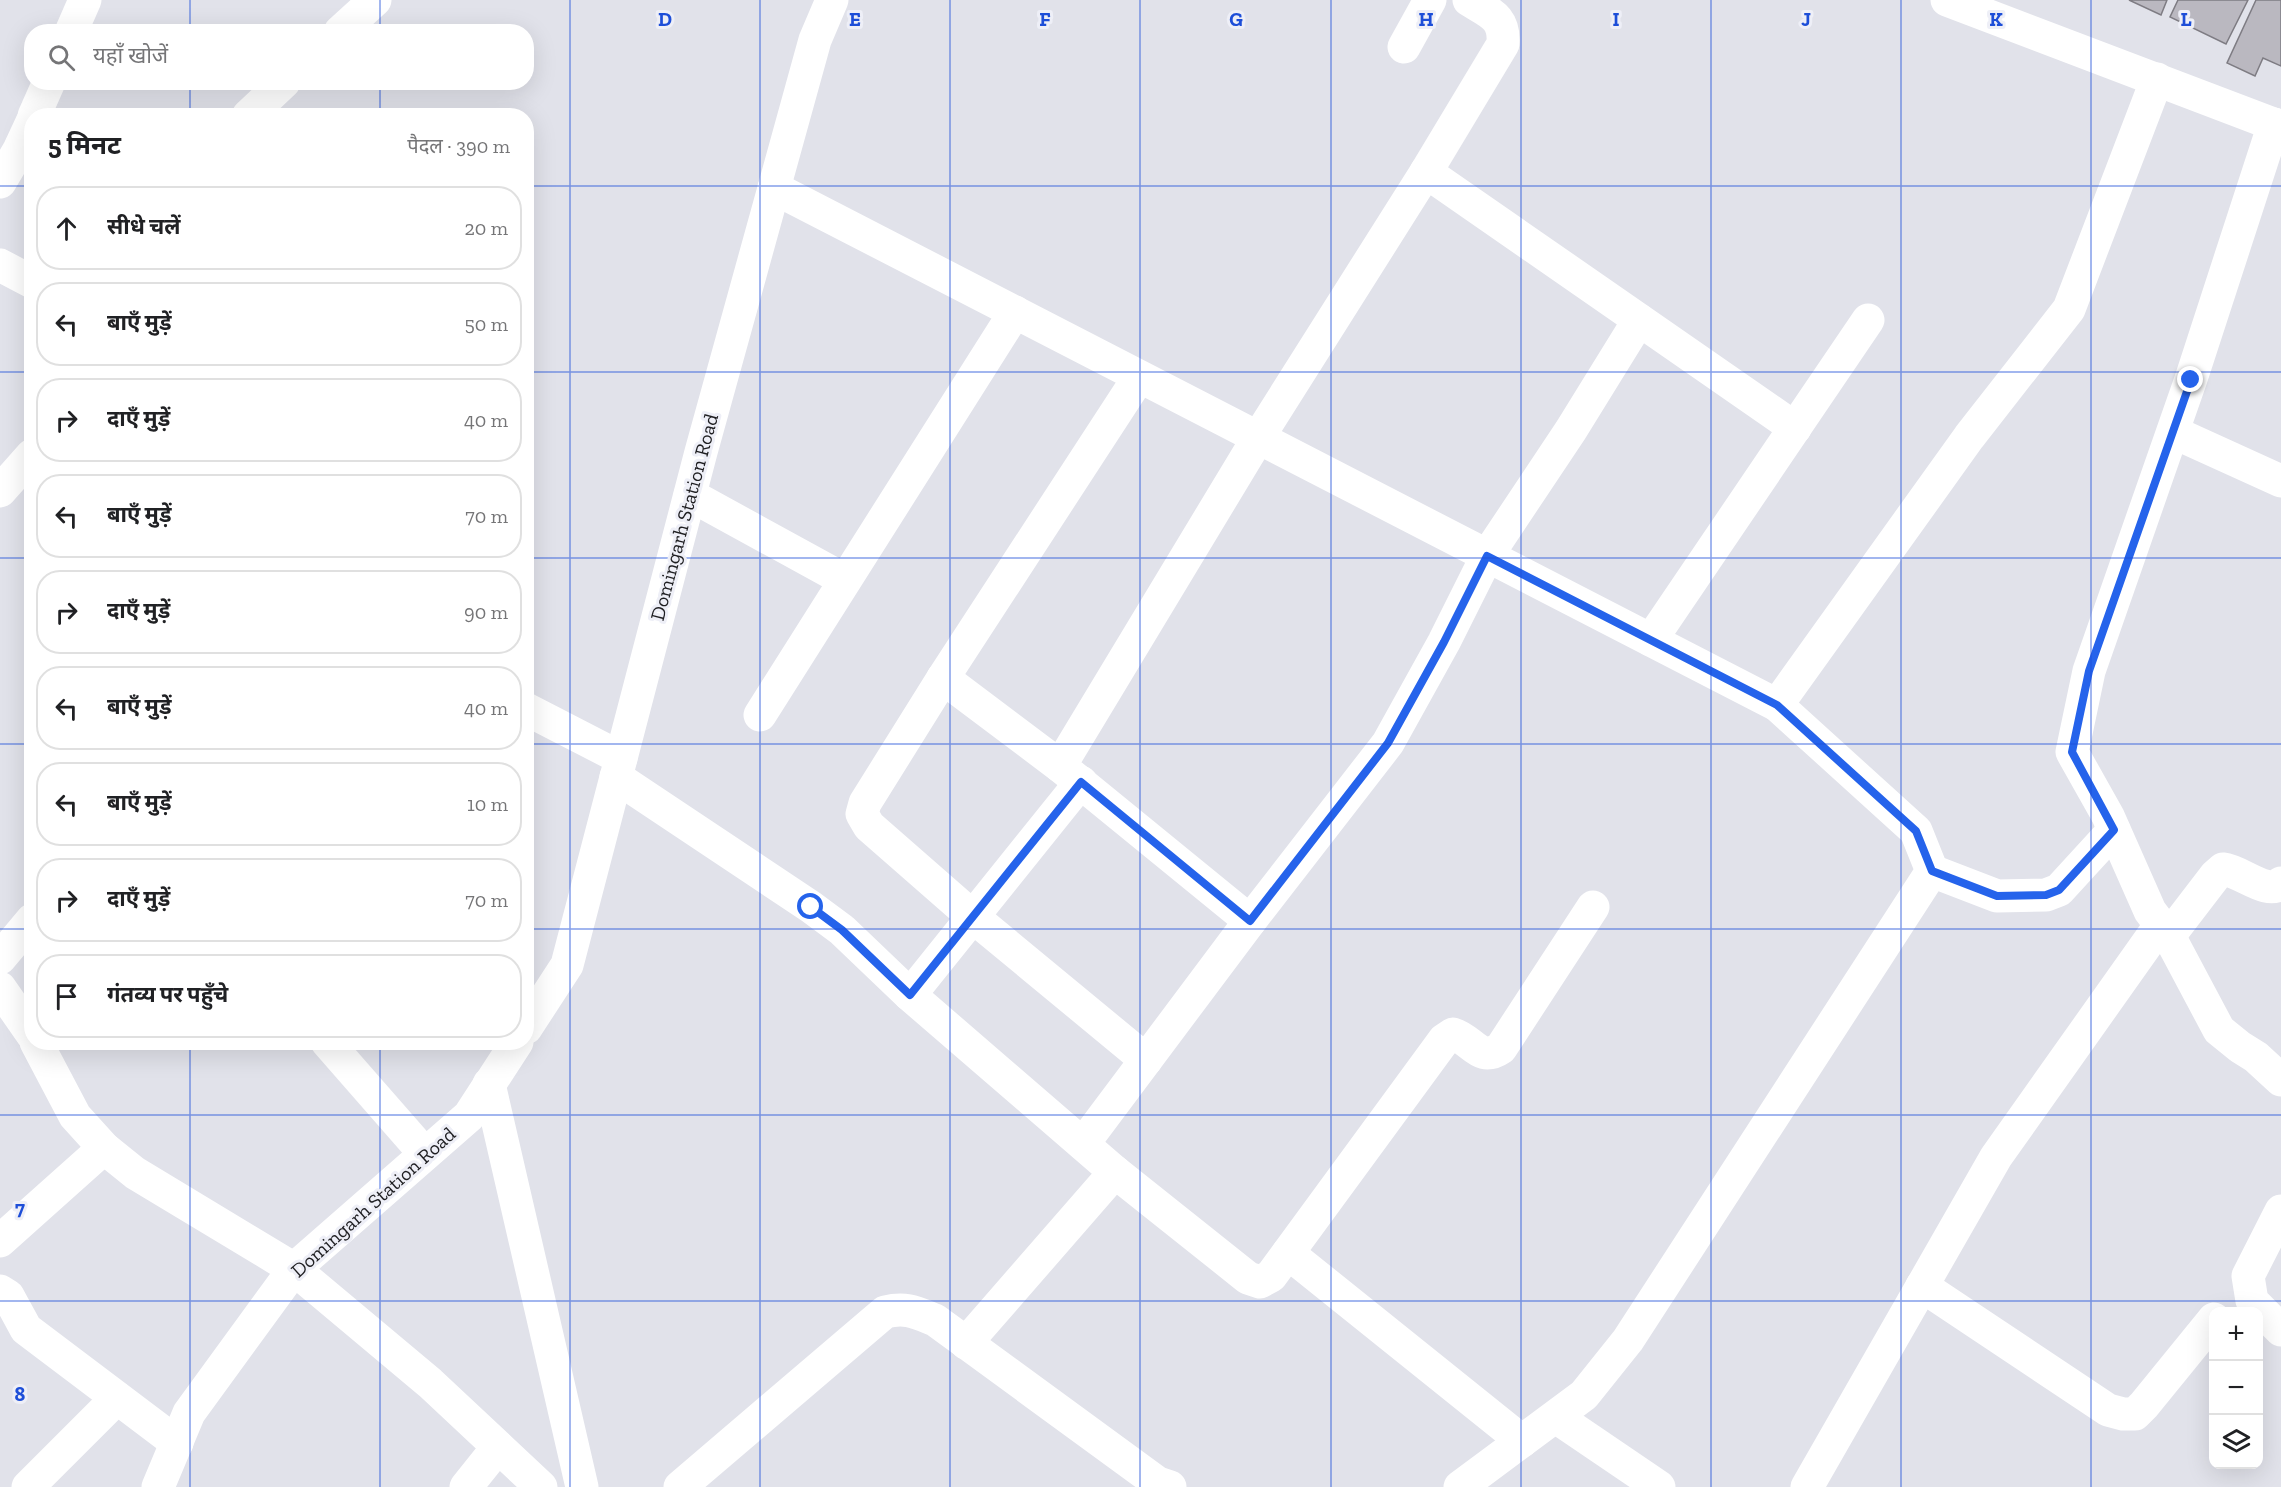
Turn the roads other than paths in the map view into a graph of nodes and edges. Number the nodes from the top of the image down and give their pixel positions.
1 (85, 0) edge
2 (375, 0) edge
3 (832, 0) edge
4 (1430, 0) edge
5 (1469, 0) edge
6 (1947, 0) edge
7 (74, 24) edge
8 (349, 24) edge
9 (1404, 47) dead end
10 (2157, 80) junction
11 (45, 90) edge
12 (276, 90) edge
13 (38, 108) edge
14 (256, 108) edge
15 (2278, 125) edge
16 (24, 139) edge
17 (1426, 172) junction
18 (0, 182) edge
19 (774, 188) junction
20 (0, 265) edge
21 (24, 278) edge
22 (1015, 312) junction
23 (1639, 320) junction
24 (1868, 320) dead end
25 (1139, 377) junction
26 (1795, 428) junction
27 (2173, 432) junction
28 (1258, 438) junction
29 (24, 464) edge
30 (2281, 481) edge
31 (0, 491) edge
32 (690, 495) junction
33 (1487, 556) junction
34 (845, 580) junction
35 (1651, 640) junction
36 (943, 678) junction
37 (1777, 705) junction
38 (534, 714) edge
39 (760, 715) dead end
40 (619, 767) junction
41 (1071, 774) junction
42 (2114, 830) junction
43 (1932, 871) junction
44 (2281, 883) edge
45 (1593, 907) dead end
46 (972, 917) junction
47 (1250, 921) junction
48 (24, 930) edge
49 (2165, 930) junction
50 (0, 958) edge
51 (0, 988) edge
52 (910, 995) junction
53 (534, 1016) edge
54 (24, 1022) edge
55 (40, 1050) edge
56 (334, 1050) edge
57 (512, 1050) edge
58 (1146, 1060) junction
59 (2281, 1080) edge
60 (489, 1084) junction
61 (1083, 1144) junction
62 (104, 1148) junction
63 (425, 1154) junction
64 (1115, 1172) junction
65 (2281, 1211) edge
66 (0, 1241) edge
67 (1288, 1253) junction
68 (294, 1269) junction
69 (2248, 1276) junction
70 (1922, 1286) junction
71 (0, 1291) edge
72 (2222, 1307) edge
73 (2209, 1325) edge
74 (2281, 1330) edge
75 (966, 1343) junction
76 (117, 1398) junction
77 (1556, 1417) junction
78 (1522, 1441) junction
79 (177, 1443) junction
80 (498, 1447) junction
81 (1472, 1484) edge
82 (28, 1487) edge
83 (158, 1487) edge
84 (466, 1487) edge
85 (541, 1487) edge
86 (582, 1487) edge
87 (680, 1487) edge
88 (1170, 1487) edge
89 (1659, 1487) edge
90 (1807, 1487) edge

1 - 7 street
2 - 8 street
3 - 19 street, Domingarh Station Road
4 - 9 street
5 - 17 street
6 - 10 street
10 - 15 street
10 - 37 street
11 - 13 street
12 - 14 street
15 - 27 street
16 - 18 street
17 - 23 street
17 - 28 street
19 - 22 street
19 - 32 street, Domingarh Station Road
20 - 21 street
22 - 25 street
22 - 34 street
23 - 26 street
23 - 33 street
24 - 26 street
25 - 28 street
25 - 36 street
26 - 35 street
27 - 30 street
27 - 42 street
28 - 33 street
28 - 41 street
29 - 31 street
32 - 34 street
32 - 40 street, Domingarh Station Road
33 - 35 street
33 - 47 street
34 - 39 street
35 - 37 street
36 - 41 street
36 - 46 street
37 - 43 street
38 - 40 street
40 - 52 street
40 - 53 street, Domingarh Station Road
41 - 46 street
41 - 47 street
42 - 43 street
42 - 49 street
43 - 77 street
44 - 49 street
45 - 67 street
46 - 52 street
46 - 58 street
47 - 58 street
48 - 50 street
49 - 59 street
49 - 70 street
51 - 54 street
52 - 61 street
55 - 62 street
56 - 63 street
57 - 60 street, Domingarh Station Road
58 - 61 street
60 - 63 street, Domingarh Station Road
60 - 86 street
61 - 64 street
62 - 66 street
62 - 68 street
63 - 68 street, Domingarh Station Road
64 - 67 street
64 - 75 street
65 - 69 street
67 - 78 street
68 - 79 street, Domingarh Station Road
68 - 80 street
69 - 72 street
69 - 74 street
70 - 73 street
70 - 90 street
71 - 76 street
75 - 87 street
75 - 88 street
76 - 79 street
76 - 82 street
77 - 78 street
77 - 89 street
78 - 81 street
79 - 83 street, Domingarh Station Road
80 - 84 street
80 - 85 street

